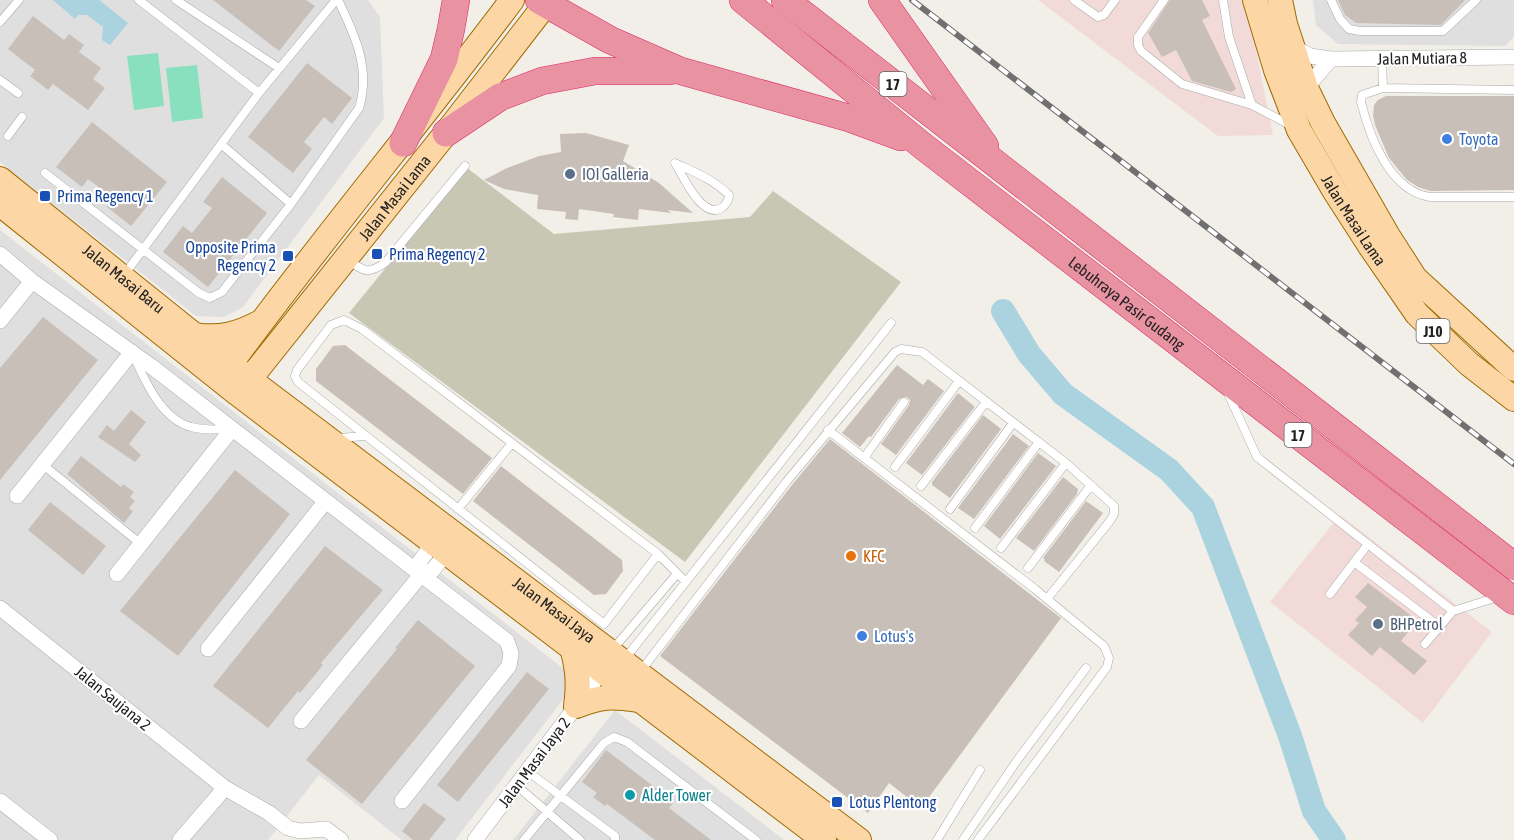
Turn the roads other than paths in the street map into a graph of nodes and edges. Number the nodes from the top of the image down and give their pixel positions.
1 (18, 0) edge
2 (139, 0) edge
3 (176, 0) edge
4 (337, 0) edge
5 (456, 0) edge
6 (512, 0) edge
7 (742, 0) edge
8 (785, 0) edge
9 (882, 0) edge
10 (1074, 0) edge
11 (1115, 0) edge
12 (1164, 0) edge
13 (1223, 0) edge
14 (1256, 0) edge
15 (1280, 0) edge
16 (1331, 0) edge
17 (1476, 0) edge
18 (544, 2) edge
19 (0, 22) edge
20 (1293, 47) junction
21 (1514, 57) edge
22 (1382, 58) junction
23 (1331, 59) junction
24 (279, 68) junction
25 (681, 71) junction
26 (0, 80) edge
27 (1306, 88) junction
28 (1383, 88) junction
29 (1514, 90) edge
30 (18, 93) dead end
31 (258, 93) junction
32 (1252, 105) junction
33 (22, 117) dead end
34 (1299, 130) junction
35 (446, 133) junction
36 (8, 136) dead end
37 (403, 143) junction
38 (221, 144) junction
39 (924, 147) junction
40 (675, 163) joint
41 (465, 166) dead end
42 (1002, 169) junction
43 (45, 173) dead end
44 (0, 179) edge
45 (1514, 197) edge
46 (0, 204) edge
47 (291, 204) junction
48 (143, 249) junction
49 (0, 254) edge
50 (346, 258) junction
51 (123, 276) junction
52 (32, 281) junction
53 (0, 321) edge
54 (262, 321) junction
55 (891, 322) dead end
56 (195, 335) junction
57 (277, 345) junction
58 (132, 352) junction
59 (1514, 369) edge
60 (1219, 374) junction
61 (234, 379) junction
62 (959, 381) junction
63 (1514, 399) edge
64 (904, 402) dead end
65 (986, 402) junction
66 (283, 404) junction
67 (1013, 423) junction
68 (232, 429) junction
69 (828, 430) junction
70 (365, 436) junction
71 (331, 439) junction
72 (1039, 442) junction
73 (512, 443) junction
74 (864, 458) junction
75 (1066, 463) junction
76 (42, 464) junction
77 (892, 472) junction
78 (1091, 485) junction
79 (917, 491) junction
80 (17, 496) dead end
81 (326, 502) junction
82 (946, 513) junction
83 (971, 532) junction
84 (141, 544) junction
85 (1368, 544) junction
86 (439, 547) junction
87 (997, 552) junction
88 (658, 554) junction
89 (522, 559) junction
90 (1354, 562) junction
91 (1514, 566) edge
92 (1024, 573) junction
93 (117, 574) dead end
94 (676, 575) junction
95 (528, 581) junction
96 (686, 582) junction
97 (1330, 594) dead end
98 (1509, 598) edge
99 (1047, 599) junction
100 (0, 608) edge
101 (1453, 611) junction
102 (1440, 627) junction
103 (1425, 644) dead end
104 (572, 648) junction
105 (208, 649) dead end
106 (1086, 668) dead end
107 (612, 669) junction
108 (641, 700) junction
109 (576, 706) junction
110 (301, 721) dead end
111 (980, 770) dead end
112 (527, 771) junction
113 (516, 785) junction
114 (225, 788) junction
115 (559, 795) junction
116 (402, 801) dead end
117 (2, 807) edge
118 (547, 810) junction
119 (50, 840) edge
120 (180, 840) edge
121 (341, 840) edge
122 (475, 840) edge
123 (524, 840) edge
124 (580, 840) edge
125 (615, 840) edge
126 (756, 840) edge
127 (824, 840) edge
128 (859, 840) edge
129 (937, 840) edge
130 (963, 840) edge
131 (978, 840) edge

1 - 19 lane
2 - 31 lane
3 - 24 lane
4 - 24 lane
4 - 47 lane
5 - 37 highway
6 - 37 main road, Jalan Masai Lama
7 - 39 highway, Lebuhraya Pasir Gudang / 17
8 - 42 highway, Lebuhraya Pasir Gudang / 17
9 - 42 highway
10 - 11 lane
12 - 32 lane
13 - 32 lane
14 - 34 main road, Jalan Masai Lama / J10
15 - 20 main road, Jalan Masai Lama / J10
16 - 17 lane
18 - 25 highway
18 - 35 main road, Jalan Masai Lama
20 - 23 street, Jalan Mutiara 8
20 - 27 main road, Jalan Masai Lama / J10
21 - 22 street, Jalan Mutiara 8
22 - 23 street, Jalan Mutiara 8
22 - 28 lane
23 - 27 street
24 - 31 lane
25 - 35 highway
25 - 39 highway
26 - 30 lane
27 - 59 main road, Jalan Masai Lama / J10
28 - 29 lane
28 - 45 lane
31 - 38 lane
32 - 34 lane
33 - 36 lane
34 - 63 main road, Jalan Masai Lama / J10
35 - 50 main road, Jalan Masai Lama
37 - 54 main road, Jalan Masai Lama
38 - 47 lane
38 - 48 lane
39 - 60 highway, Lebuhraya Pasir Gudang / 17
40 - 40 lane
41 - 50 lane
42 - 91 highway, Lebuhraya Pasir Gudang / 17
43 - 48 lane
44 - 51 main road, Jalan Masai Baru
46 - 61 main road, Jalan Masai Baru
47 - 48 lane
48 - 51 lane
49 - 52 street
50 - 57 main road, Jalan Masai Lama
51 - 56 main road, Jalan Masai Baru
52 - 53 street
52 - 58 street
54 - 56 main road
54 - 61 main road, Jalan Masai Lama
55 - 96 lane
56 - 61 main road, Jalan Masai Baru
57 - 61 main road, Jalan Masai Lama
57 - 66 main road
58 - 68 street
58 - 68 lane
58 - 76 street
60 - 85 lane
60 - 98 highway, Lebuhraya Pasir Gudang / 17
61 - 66 main road, Jalan Masai Jaya
61 - 86 main road, Jalan Masai Jaya
62 - 65 lane
62 - 69 lane
62 - 77 lane
64 - 74 lane
65 - 67 lane
65 - 79 lane
66 - 71 main road, Jalan Masai Jaya
67 - 72 lane
67 - 82 lane
68 - 81 street
68 - 84 street
69 - 74 lane
69 - 107 lane
70 - 71 lane
70 - 73 lane
70 - 86 lane
71 - 86 main road, Jalan Masai Jaya
72 - 75 lane
72 - 83 lane
73 - 86 lane
73 - 88 lane
74 - 77 lane
75 - 78 lane
75 - 87 lane
76 - 80 street
76 - 84 lane
77 - 79 lane
78 - 92 lane
78 - 99 lane
79 - 82 lane
81 - 86 street
81 - 105 street
82 - 83 lane
83 - 87 lane
84 - 93 street
85 - 90 lane
85 - 101 lane
86 - 89 lane
86 - 95 main road, Jalan Masai Jaya
86 - 104 main road, Jalan Masai Jaya
86 - 110 street
86 - 116 street
87 - 92 lane
88 - 89 lane
88 - 94 lane
89 - 95 lane
90 - 97 lane
90 - 102 lane
92 - 99 lane
94 - 96 lane
94 - 107 lane
95 - 107 main road, Jalan Masai Jaya
96 - 107 lane
98 - 101 lane
99 - 131 lane
100 - 114 street, Jalan Saujana 2
101 - 102 lane
102 - 103 lane
104 - 107 main road, Jalan Masai Jaya
104 - 109 main road
106 - 130 lane
107 - 108 main road, Jalan Masai Jaya
107 - 109 street, Jalan Masai Jaya 2
107 - 128 main road, Jalan Masai Jaya
108 - 109 main road
108 - 127 main road, Jalan Masai Jaya
109 - 112 street, Jalan Masai Jaya 2
111 - 129 lane
112 - 113 street, Jalan Masai Jaya 2
112 - 115 lane
113 - 118 lane
113 - 122 street, Jalan Masai Jaya 2
114 - 120 street
114 - 121 street, Jalan Saujana 2
115 - 118 lane
115 - 125 lane
115 - 126 lane
117 - 119 street
118 - 123 lane
118 - 124 lane

